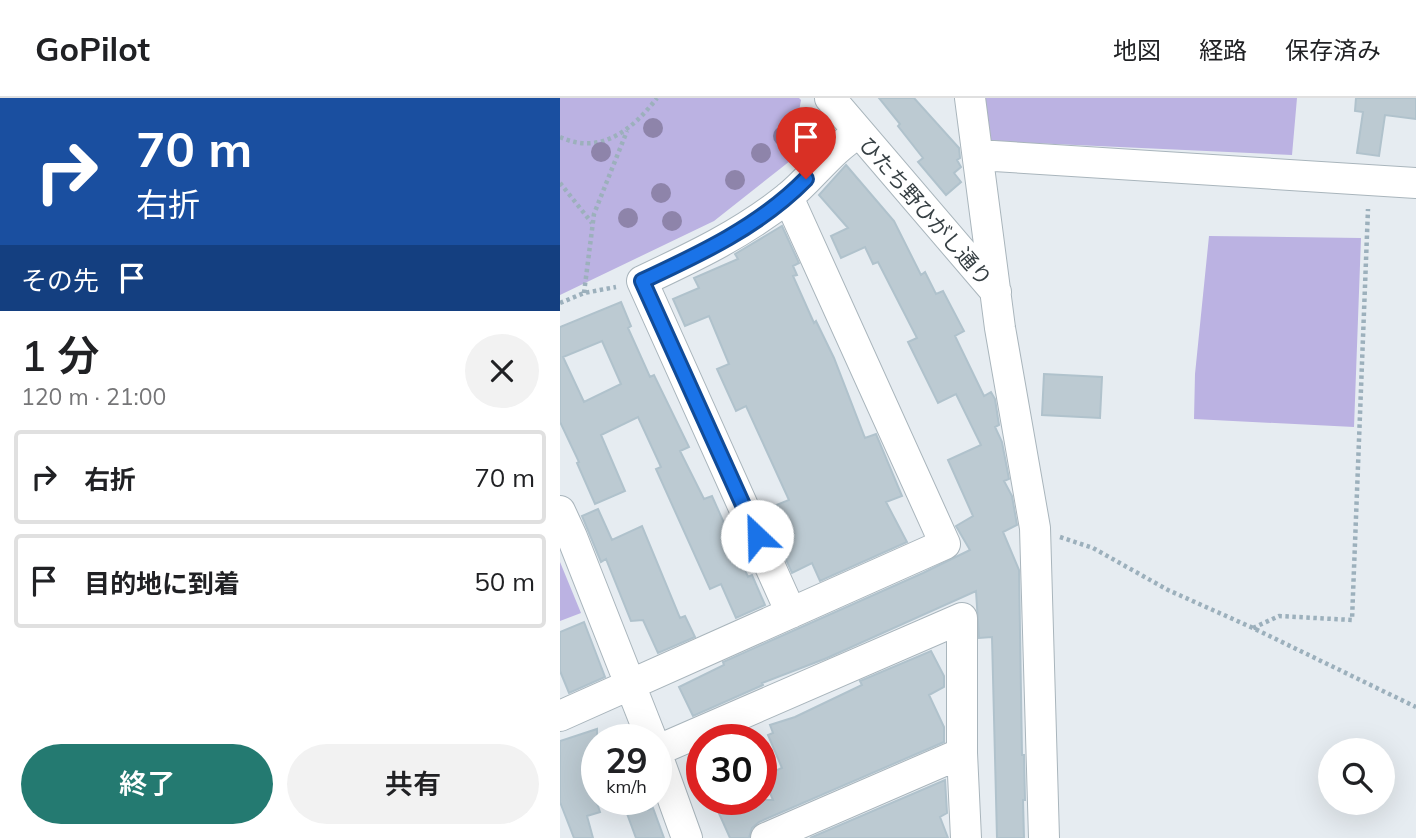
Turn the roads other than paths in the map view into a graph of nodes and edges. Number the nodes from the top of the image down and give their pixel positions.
1 (830, 98) edge
2 (970, 98) edge
3 (859, 133) junction
4 (978, 155) junction
5 (1416, 183) edge
6 (788, 197) junction
7 (996, 292) junction
8 (560, 511) edge
9 (791, 613) junction
10 (630, 686) junction
11 (560, 716) edge
12 (645, 724) edge
13 (672, 744) edge
14 (962, 753) junction
15 (672, 796) edge
16 (687, 838) edge
17 (766, 838) edge
18 (966, 838) edge
19 (1044, 838) edge

1 - 3 street, ひたち野ひがし通り
2 - 4 street
3 - 6 street
3 - 7 street, ひたち野ひがし通り
4 - 5 street
4 - 7 street
6 - 9 street
6 - 9 street
7 - 19 street
8 - 10 street
9 - 10 street
10 - 11 street
10 - 12 street
13 - 14 street
14 - 17 street
14 - 18 street
15 - 16 street

